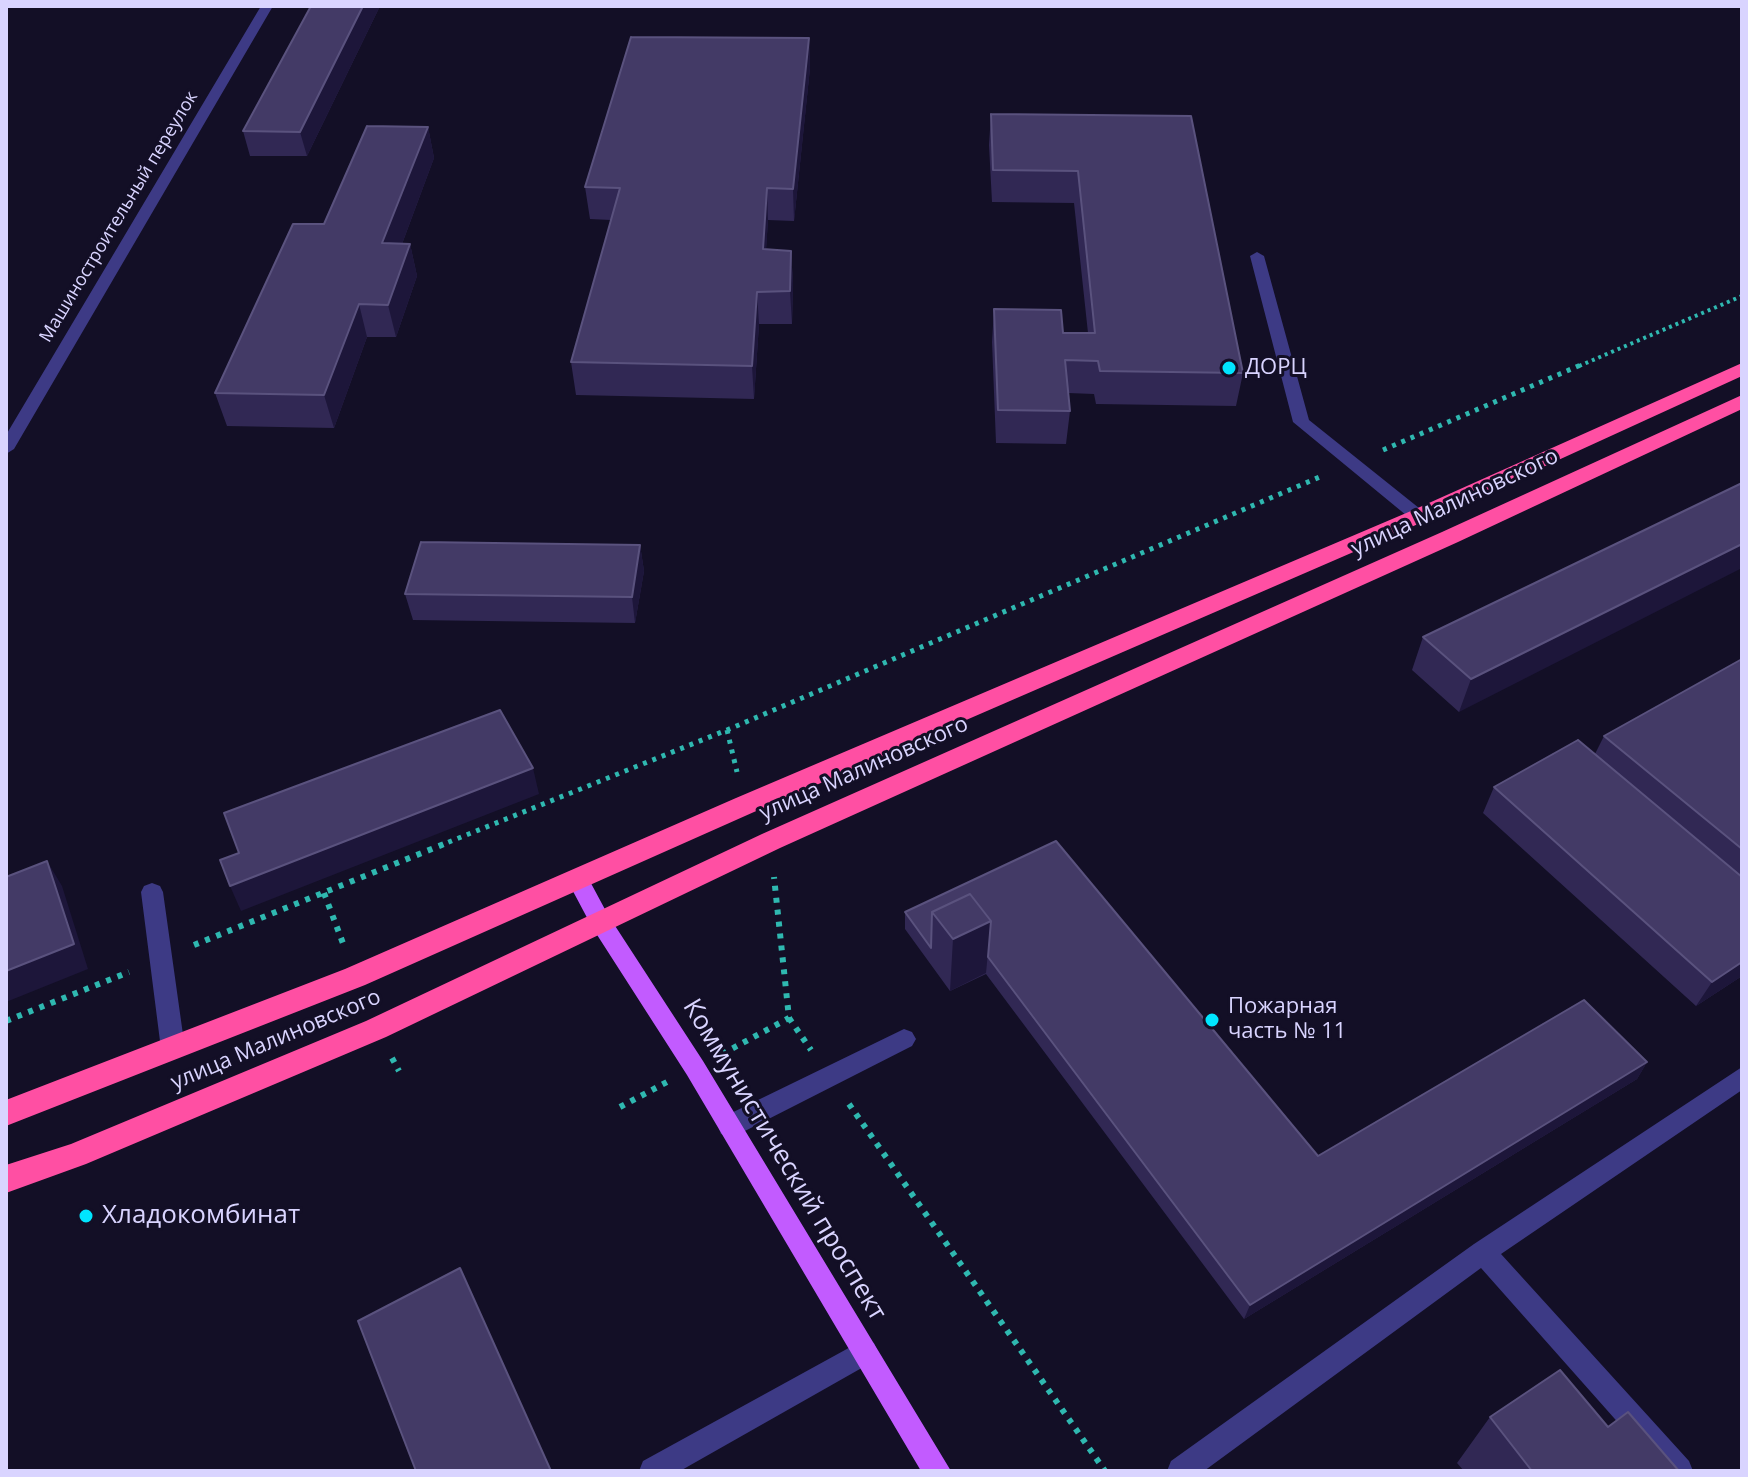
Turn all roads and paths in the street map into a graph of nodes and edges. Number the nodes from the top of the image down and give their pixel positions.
1 (267, 6) edge
2 (1257, 256) dead end
3 (1742, 296) edge
4 (1742, 369) edge
5 (1742, 401) edge
6 (6, 449) edge
7 (1353, 463) junction
8 (1418, 516) junction
9 (771, 841) junction
10 (578, 880) junction
11 (152, 892) dead end
12 (600, 921) junction
13 (161, 959) junction
14 (789, 1018) junction
15 (6, 1021) edge
16 (904, 1039) dead end
17 (173, 1049) junction
18 (695, 1068) junction
19 (830, 1076) junction
20 (1742, 1077) edge
21 (620, 1107) dead end
22 (6, 1113) edge
23 (730, 1126) junction
24 (6, 1179) edge
25 (1483, 1252) junction
26 (865, 1352) junction
27 (653, 1471) edge
28 (937, 1471) edge
29 (1105, 1471) edge
30 (1181, 1471) edge
31 (1679, 1471) edge

1 - 6 street, Машиностроительный переулок
2 - 7 street
3 - 7 path
4 - 8 highway, улица Малиновского
5 - 9 highway, улица Малиновского
7 - 8 street
7 - 13 path
8 - 10 highway, улица Малиновского
9 - 12 highway, улица Малиновского
9 - 14 path
10 - 12 main road, Коммунистический проспект
10 - 17 highway, улица Малиновского
11 - 13 street
12 - 18 main road, Коммунистический проспект
12 - 24 highway, улица Малиновского
13 - 15 path
13 - 17 street
14 - 18 path
14 - 19 path
16 - 19 street
17 - 22 highway, улица Малиновского
18 - 21 path
18 - 23 main road, Коммунистический проспект
19 - 23 street
19 - 29 path
20 - 25 street
23 - 26 main road, Коммунистический проспект
25 - 30 street
25 - 31 street
26 - 27 street
26 - 28 main road, Коммунистический проспект

